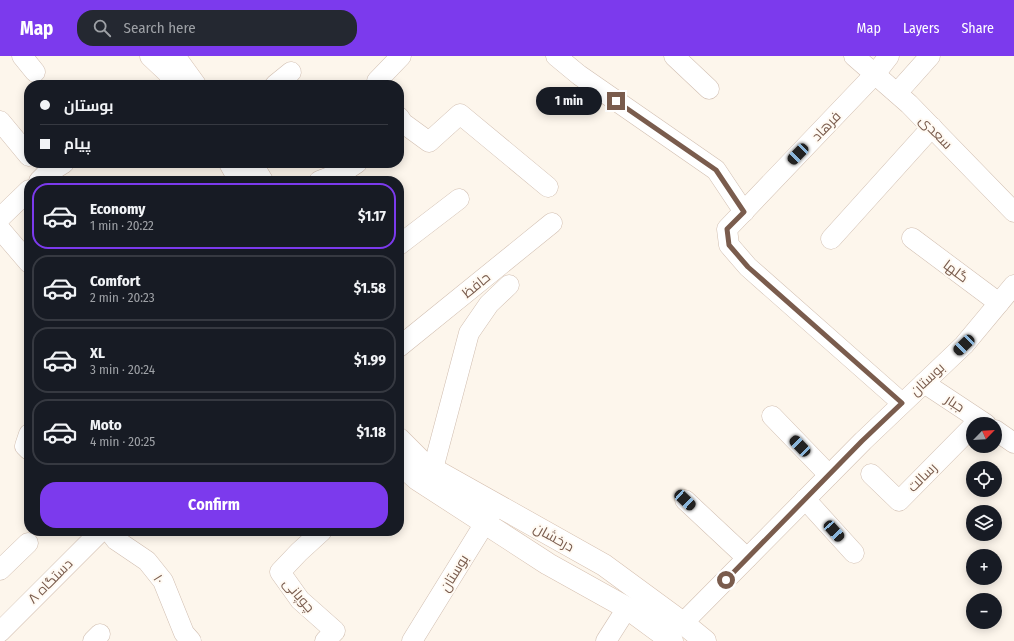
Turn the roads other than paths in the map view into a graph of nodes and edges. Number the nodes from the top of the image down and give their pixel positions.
1 (22, 56) edge
2 (151, 56) edge
3 (174, 56) edge
4 (401, 56) edge
5 (556, 56) edge
6 (674, 56) edge
7 (854, 56) edge
8 (889, 56) edge
9 (930, 56) edge
10 (35, 72) dead end
11 (291, 72) dead end
12 (875, 74) junction
13 (181, 80) edge
14 (185, 80) edge
15 (281, 80) edge
16 (378, 80) edge
17 (709, 89) dead end
18 (897, 93) junction
19 (0, 121) edge
20 (404, 125) edge
21 (932, 127) junction
22 (24, 150) edge
23 (350, 168) edge
24 (332, 176) edge
25 (548, 187) dead end
26 (24, 195) edge
27 (459, 199) dead end
28 (744, 212) junction
29 (1014, 212) edge
30 (0, 218) edge
31 (552, 223) dead end
32 (0, 229) edge
33 (912, 238) dead end
34 (831, 239) dead end
35 (404, 240) edge
36 (24, 257) edge
37 (509, 285) dead end
38 (1014, 285) edge
39 (999, 303) junction
40 (404, 343) edge
41 (924, 383) junction
42 (902, 403) junction
43 (772, 416) dead end
44 (970, 417) edge
45 (1002, 436) edge
46 (966, 439) edge
47 (1014, 443) edge
48 (404, 444) edge
49 (404, 467) edge
50 (433, 469) junction
51 (871, 474) dead end
52 (829, 475) junction
53 (805, 499) junction
54 (685, 500) dead end
55 (491, 514) junction
56 (96, 536) edge
57 (113, 536) edge
58 (316, 536) edge
59 (28, 543) dead end
60 (854, 553) dead end
61 (747, 558) junction
62 (0, 570) edge
63 (627, 608) junction
64 (0, 632) edge
65 (678, 632) edge
66 (191, 641) edge
67 (325, 641) edge
68 (412, 641) edge
69 (606, 641) edge
70 (705, 641) edge

1 - 10 street
2 - 13 main road
3 - 14 main road
4 - 16 street
5 - 28 street
6 - 17 street
7 - 12 street, سعدی
8 - 12 street, فرهاد
9 - 18 street
11 - 15 street
12 - 18 street, سعدی
12 - 28 street, فرهاد
18 - 21 street, سعدی
19 - 22 street
20 - 25 street
21 - 29 street, سعدی
21 - 34 street
23 - 24 street
26 - 30 street
27 - 35 street
28 - 42 street, فرهاد
31 - 40 street, حافظ
32 - 36 street
33 - 39 street, گلها
37 - 50 street
38 - 39 street, بوستان
39 - 41 street, بوستان
41 - 42 street, بوستان
41 - 44 street, جبار
42 - 52 street, بوستان
43 - 52 street
45 - 47 street, جبار
46 - 51 street, رسالت
48 - 50 main road, درخشان
49 - 55 main road, درخشان
50 - 55 main road, درخشان
52 - 53 street, بوستان
53 - 60 street
53 - 61 street, بوستان
54 - 61 street
55 - 63 main road, درخشان
55 - 65 main road, درخشان
55 - 68 street, بوستان
56 - 64 street, ۸ دستگاه
57 - 66 street, ۱۰
58 - 67 street, چوپانی
59 - 62 street
61 - 65 street, بوستان
63 - 65 main road, درخشان
63 - 69 street
65 - 70 main road, درخشان

